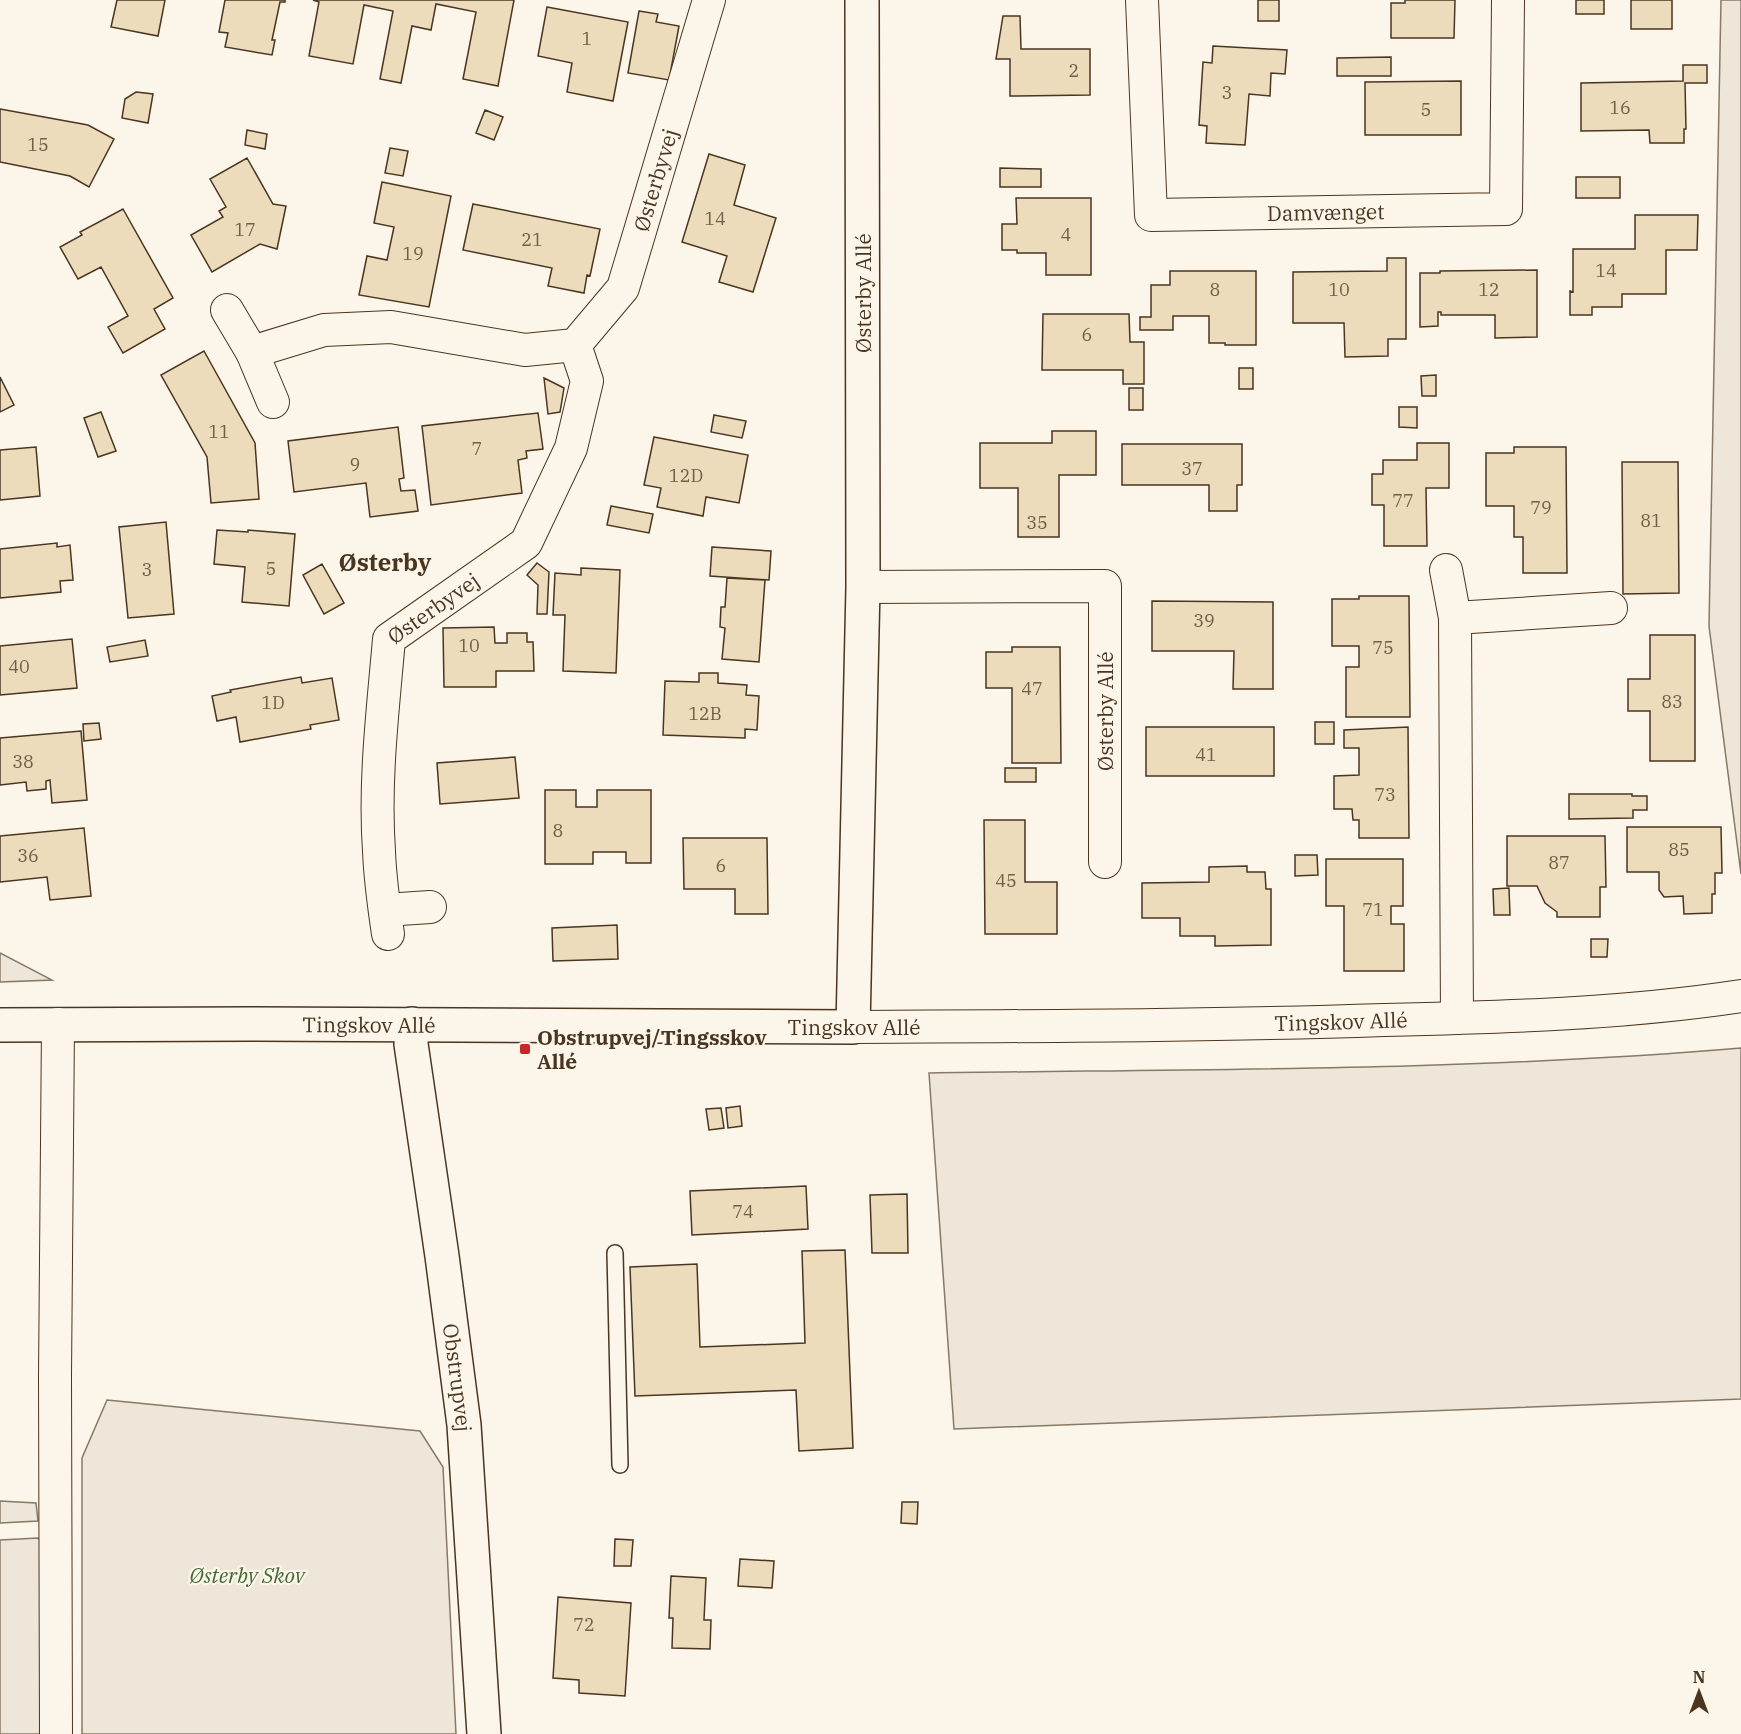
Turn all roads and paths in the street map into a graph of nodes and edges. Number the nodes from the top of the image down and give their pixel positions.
1 (709, 0) edge
2 (862, 0) edge
3 (1142, 0) edge
4 (1508, 0) edge
5 (227, 310) dead end
6 (575, 345) junction
7 (252, 352) junction
8 (273, 402) dead end
9 (1446, 570) dead end
10 (863, 587) junction
11 (1611, 608) dead end
12 (1455, 618) junction
13 (1106, 862) dead end
14 (430, 907) dead end
15 (1741, 996) edge
16 (1457, 1018) junction
17 (58, 1024) junction
18 (412, 1024) junction
19 (0, 1025) edge
20 (853, 1027) junction
21 (615, 1253) dead end
22 (620, 1465) dead end
23 (56, 1734) edge
24 (484, 1734) edge

1 - 6 street, Østerbyvej
2 - 10 street, Østerby Allé
3 - 4 street, Damvænget
5 - 7 street
6 - 7 street
6 - 14 street, Østerbyvej
7 - 8 street
9 - 12 street
10 - 13 street, Østerby Allé
10 - 20 street, Østerby Allé
11 - 12 street
12 - 16 street
15 - 16 street, Tingskov Allé
16 - 20 street, Tingskov Allé
17 - 18 street, Tingskov Allé
17 - 19 street, Tingskov Allé
17 - 23 street
18 - 20 street, Tingskov Allé
18 - 24 street, Obstrupvej
21 - 22 lane

